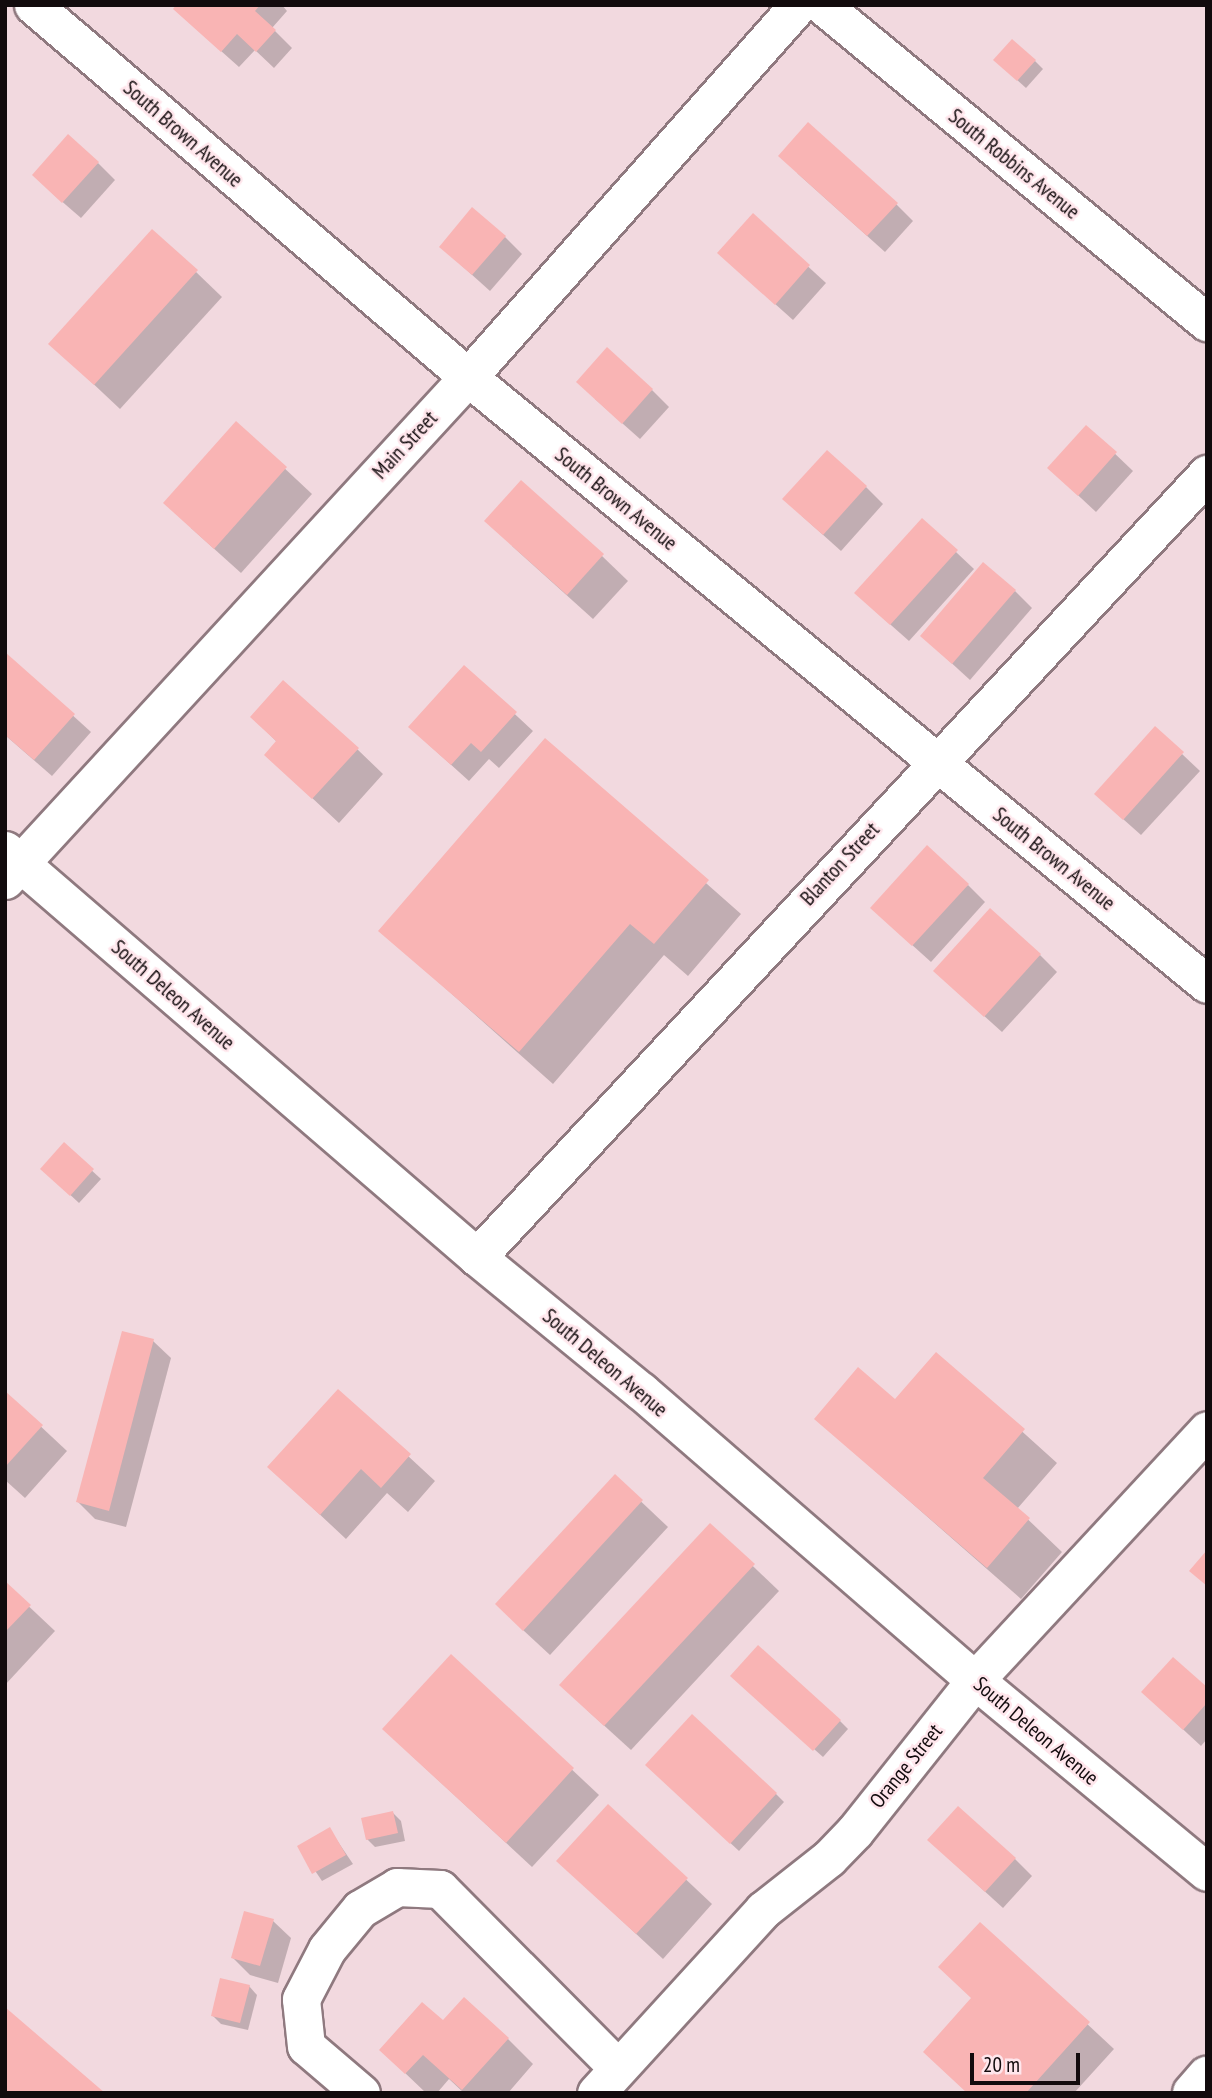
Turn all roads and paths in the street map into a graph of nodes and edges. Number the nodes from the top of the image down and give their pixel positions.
1 (20, 5) edge
2 (33, 5) edge
3 (798, 5) edge
4 (822, 5) edge
5 (5, 21) edge
6 (1207, 322) edge
7 (467, 377) junction
8 (1207, 474) edge
9 (936, 761) junction
10 (10, 864) edge
11 (1207, 984) edge
12 (477, 1257) junction
13 (1207, 1430) edge
14 (975, 1680) junction
15 (1207, 1872) edge
16 (1207, 2076) edge
17 (607, 2081) edge
18 (361, 2093) edge
19 (1192, 2093) edge

1 - 5 street
2 - 7 street, South Brown Avenue
3 - 7 street, Main Street
4 - 6 street, South Robbins Avenue
7 - 9 street, South Brown Avenue
7 - 10 street, Main Street
8 - 9 street, Blanton Street
9 - 11 street, South Brown Avenue
9 - 12 street, Blanton Street
10 - 12 street, South Deleon Avenue
12 - 14 street, South Deleon Avenue
13 - 14 street, Orange Street
14 - 15 street, South Deleon Avenue
14 - 17 street, Orange Street
16 - 19 main road
17 - 18 street

